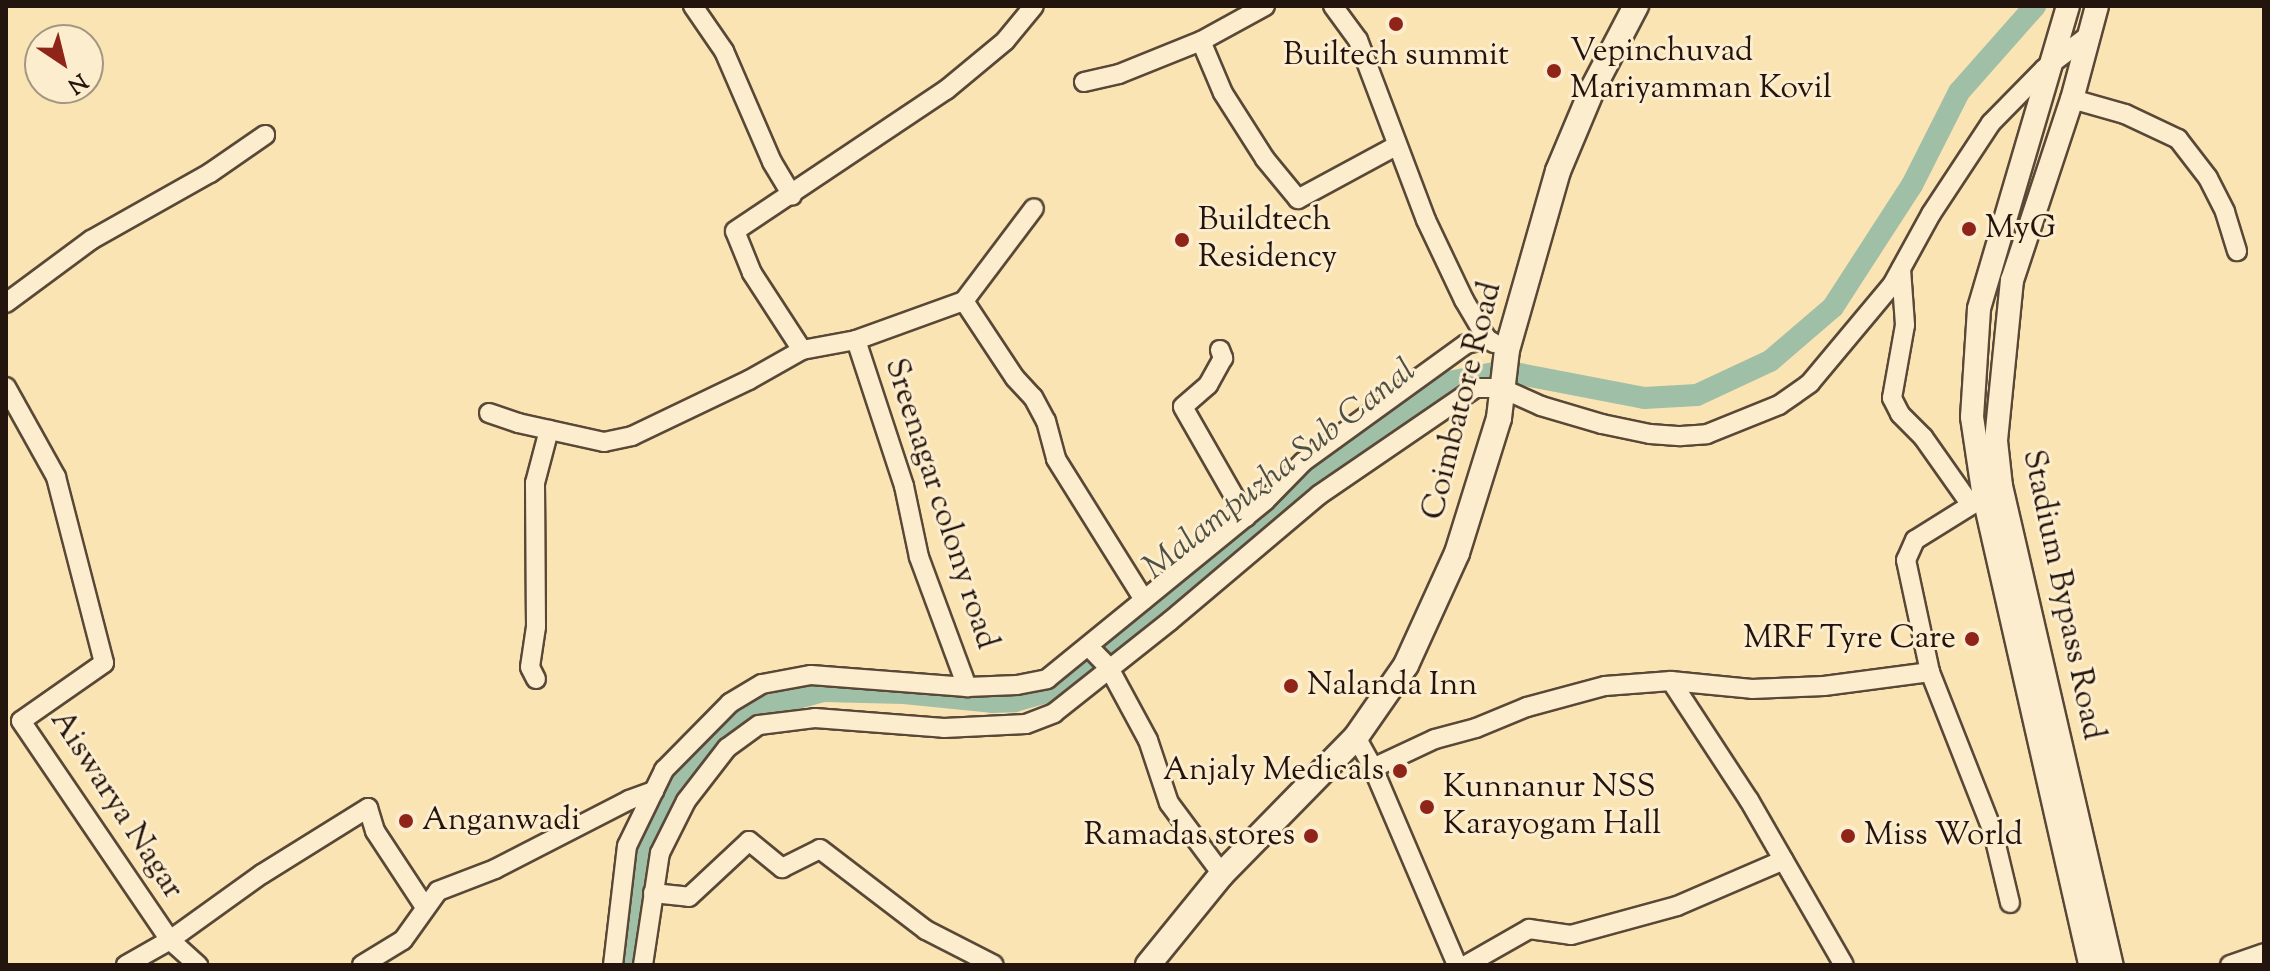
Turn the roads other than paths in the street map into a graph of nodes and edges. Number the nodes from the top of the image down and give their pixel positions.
1 (693, 6) edge
2 (1034, 6) edge
3 (1265, 6) edge
4 (1333, 6) edge
5 (2068, 6) edge
6 (2097, 6) edge
7 (1632, 8) edge
8 (2088, 36) junction
9 (1201, 41) junction
10 (2051, 65) junction
11 (1084, 82) dead end
12 (2072, 99) junction
13 (265, 135) dead end
14 (1396, 146) junction
15 (792, 195) junction
16 (1034, 208) dead end
17 (2237, 251) dead end
18 (1901, 269) junction
19 (964, 301) junction
20 (6, 303) edge
21 (856, 340) junction
22 (1497, 344) junction
23 (802, 350) junction
24 (1220, 350) dead end
25 (6, 387) edge
26 (1501, 388) junction
27 (489, 413) dead end
28 (549, 430) junction
29 (1977, 501) junction
30 (1246, 517) junction
31 (1144, 600) junction
32 (1089, 647) junction
33 (1109, 668) junction
34 (1930, 672) junction
35 (536, 679) dead end
36 (1671, 681) junction
37 (967, 687) junction
38 (13, 725) edge
39 (1356, 737) junction
40 (1373, 768) junction
41 (654, 791) junction
42 (1784, 860) junction
43 (1222, 874) junction
44 (653, 893) junction
45 (2010, 903) dead end
46 (425, 907) junction
47 (170, 940) junction
48 (2264, 953) edge
49 (126, 965) edge
50 (198, 965) edge
51 (362, 965) edge
52 (613, 965) edge
53 (643, 965) edge
54 (994, 965) edge
55 (1148, 965) edge
56 (1457, 965) edge
57 (1466, 965) edge
58 (1844, 965) edge
59 (2090, 965) edge
60 (2112, 965) edge
61 (2230, 965) edge

1 - 15 street
2 - 15 street
3 - 9 street
4 - 14 street
5 - 10 street, Stadium Bypass Road
6 - 8 street, Stadium Bypass Road
7 - 22 main road, Coimbatore Road
8 - 10 street
8 - 12 street, Stadium Bypass Road
9 - 11 street
9 - 14 street
10 - 18 street
10 - 29 street, Stadium Bypass Road
12 - 17 street
12 - 60 street, Stadium Bypass Road
13 - 20 street
14 - 22 street
15 - 23 street
16 - 19 street
18 - 26 street
18 - 29 street
19 - 21 street, Sreenagar colony road
19 - 31 street
21 - 23 street, Sreenagar colony road
21 - 37 street, Sreenagar colony road
22 - 26 main road, Coimbatore Road
22 - 30 street, Sreenagar colony road
23 - 28 street, Sreenagar colony road
24 - 30 street
25 - 38 street, Aiswarya Nagar
26 - 33 street
26 - 39 main road, Coimbatore Road
27 - 28 street, Sreenagar colony road
28 - 35 street
29 - 34 street
29 - 59 street, Stadium Bypass Road
30 - 31 street, Sreenagar colony road
31 - 32 street, Sreenagar colony road
32 - 33 street
32 - 37 street, Sreenagar colony road
33 - 43 street
33 - 44 street
34 - 36 street
34 - 45 street
36 - 40 street
36 - 42 street
37 - 41 street, Sreenagar colony road
38 - 47 street, Aiswarya Nagar
39 - 40 street
39 - 43 main road, Coimbatore Road
40 - 56 street
41 - 46 street
41 - 52 street, Sreenagar colony road
42 - 57 street
42 - 58 street
43 - 55 main road, Coimbatore Road
44 - 53 street
44 - 54 street
46 - 47 street
46 - 51 street
47 - 49 street
47 - 50 street, Aiswarya Nagar
48 - 61 street

